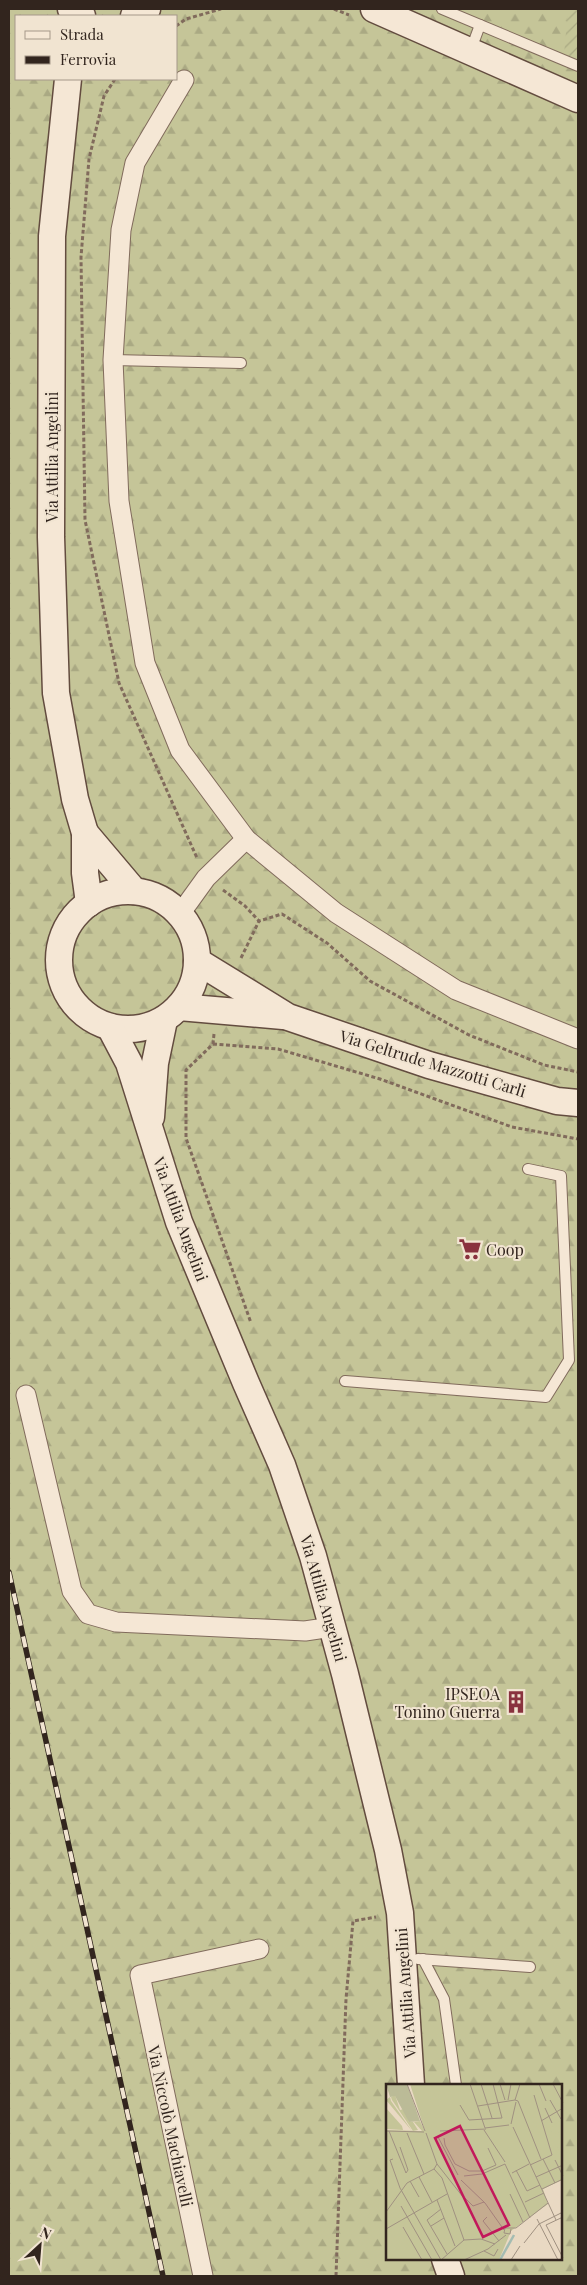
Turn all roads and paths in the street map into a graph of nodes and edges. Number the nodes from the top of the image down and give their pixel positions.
1 (147, 9) edge
2 (221, 9) edge
3 (374, 9) edge
4 (442, 9) edge
5 (136, 15) edge
6 (178, 25) edge
7 (480, 25) junction
8 (470, 53) junction
9 (578, 66) edge
10 (68, 80) edge
11 (114, 80) edge
12 (184, 80) dead end
13 (578, 99) edge
14 (113, 360) junction
15 (240, 363) dead end
16 (85, 833) junction
17 (246, 838) junction
18 (206, 878) junction
19 (134, 891) junction
20 (89, 903) junction
21 (180, 914) junction
22 (197, 961) junction
23 (171, 1013) junction
24 (288, 1017) junction
25 (110, 1026) junction
26 (578, 1039) edge
27 (578, 1072) edge
28 (578, 1103) edge
29 (150, 1133) junction
30 (186, 1138) dead end
31 (578, 1139) edge
32 (528, 1169) dead end
33 (345, 1381) dead end
34 (26, 1395) dead end
35 (332, 1627) junction
36 (259, 1949) dead end
37 (414, 1959) junction
38 (530, 1967) dead end
39 (411, 2084) edge
40 (456, 2084) edge
41 (203, 2276) edge

1 - 5 street
2 - 6 path
3 - 8 street
4 - 7 lane
7 - 8 lane
7 - 9 lane
8 - 13 street
10 - 16 street, Via Attilia Angelini
11 - 18 path
12 - 14 street
14 - 15 lane
14 - 17 street
16 - 19 street, Via Attilia Angelini
16 - 20 street, Via Attilia Angelini
17 - 18 street
17 - 26 street
18 - 21 street
18 - 27 path
19 - 20 street
19 - 21 street
20 - 25 street
21 - 22 street
22 - 23 street
22 - 24 street, Via Geltrude Mazzotti Carli
23 - 24 street, Via Geltrude Mazzotti Carli
23 - 25 street
23 - 29 street, Via Attilia Angelini
24 - 28 street, Via Geltrude Mazzotti Carli
25 - 29 street, Via Attilia Angelini
29 - 35 street, Via Attilia Angelini
30 - 31 path
32 - 33 lane
34 - 35 street
35 - 37 street, Via Attilia Angelini
36 - 41 street, Via Niccolò Machiavelli
37 - 38 lane
37 - 39 street, Via Attilia Angelini
37 - 40 lane

